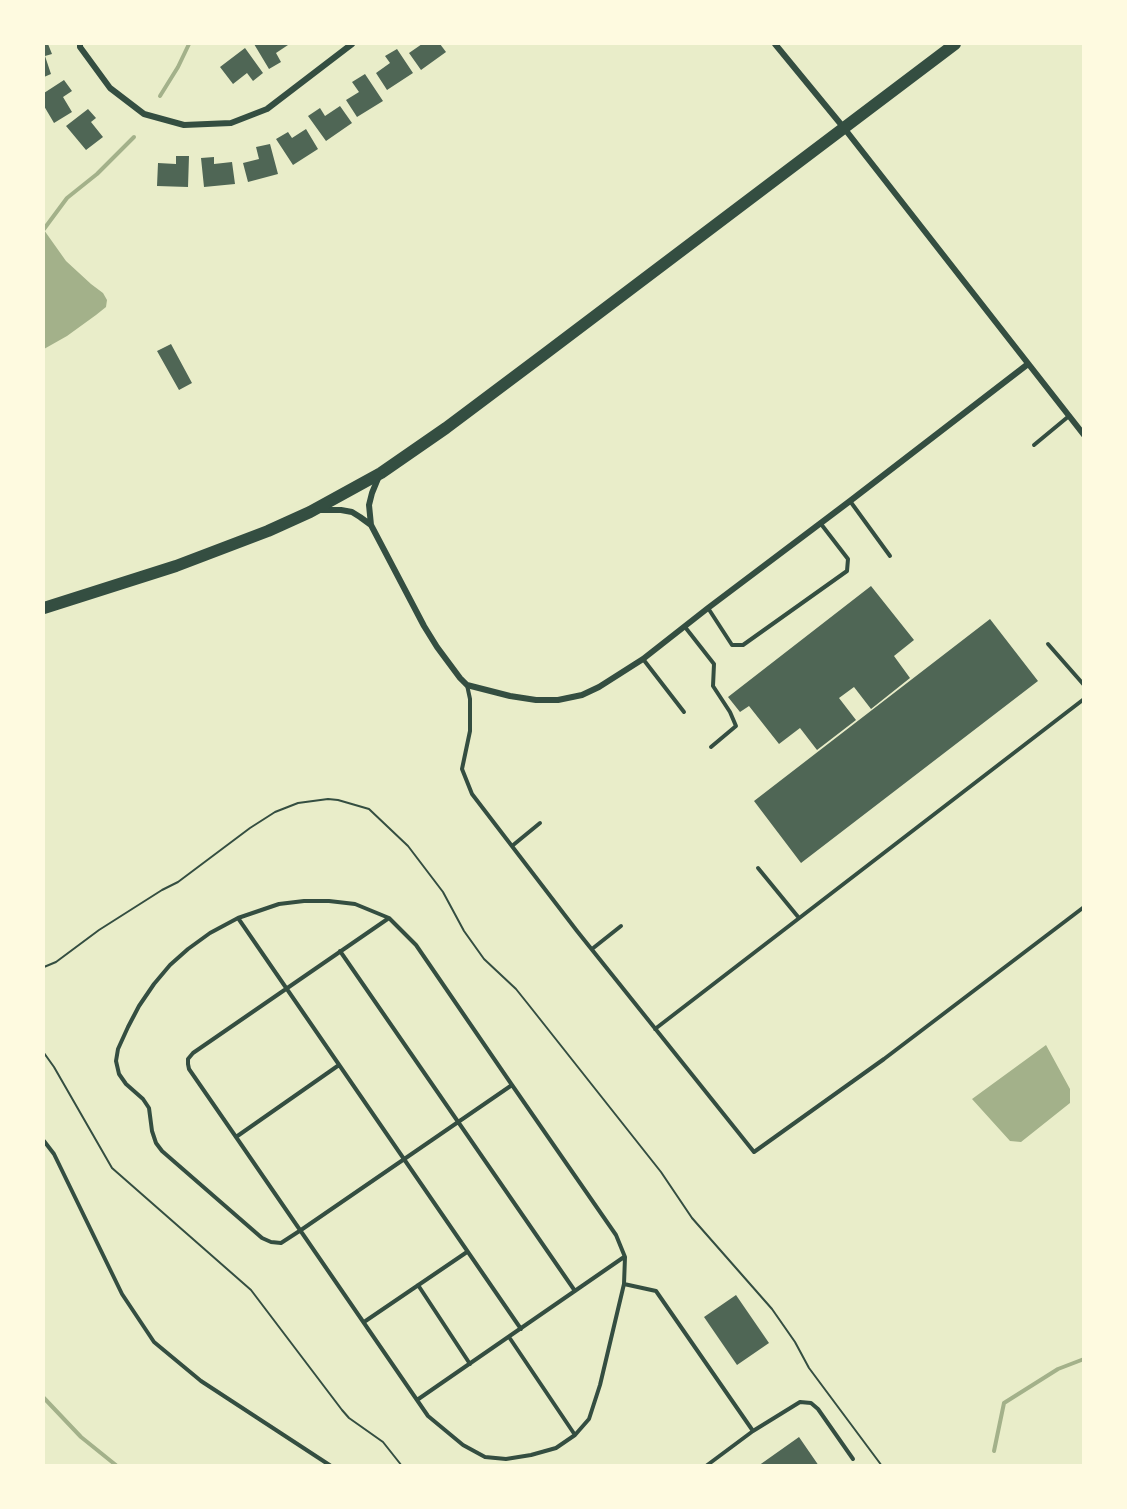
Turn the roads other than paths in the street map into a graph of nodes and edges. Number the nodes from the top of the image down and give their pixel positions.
1 (80, 44) edge
2 (352, 44) edge
3 (775, 44) edge
4 (955, 44) edge
5 (844, 128) junction
6 (1028, 364) junction
7 (1069, 416) junction
8 (1083, 435) edge
9 (1034, 445) dead end
10 (381, 473) junction
11 (850, 501) junction
12 (310, 512) junction
13 (820, 524) junction
14 (371, 525) junction
15 (890, 556) dead end
16 (44, 608) edge
17 (708, 608) junction
18 (684, 626) junction
19 (1048, 644) dead end
20 (643, 660) junction
21 (1083, 685) edge
22 (467, 686) junction
23 (1083, 699) edge
24 (684, 712) dead end
25 (711, 747) dead end
26 (540, 823) dead end
27 (512, 846) junction
28 (758, 868) dead end
29 (1083, 907) edge
30 (238, 918) junction
31 (388, 918) junction
32 (799, 918) junction
33 (621, 926) dead end
34 (592, 949) junction
35 (340, 951) junction
36 (286, 987) junction
37 (655, 1029) junction
38 (339, 1065) junction
39 (512, 1085) junction
40 (458, 1123) junction
41 (236, 1137) junction
42 (44, 1141) edge
43 (403, 1159) junction
44 (300, 1230) junction
45 (467, 1252) junction
46 (625, 1257) junction
47 (624, 1284) junction
48 (418, 1285) junction
49 (575, 1291) junction
50 (364, 1322) junction
51 (521, 1329) junction
52 (509, 1337) junction
53 (470, 1364) junction
54 (417, 1400) junction
55 (753, 1431) junction
56 (575, 1435) junction
57 (853, 1459) dead end
58 (331, 1466) edge
59 (706, 1466) edge

1 - 2 street
3 - 5 street
4 - 5 main road
5 - 6 street
5 - 10 main road
6 - 7 street
6 - 11 street
7 - 8 street
7 - 9 lane
10 - 12 main road
10 - 14 street
11 - 13 street
11 - 15 lane
12 - 14 street
12 - 16 main road
13 - 17 street
13 - 17 lane
14 - 22 street
17 - 18 street
18 - 20 street
18 - 25 lane
19 - 21 lane
20 - 22 street
20 - 24 lane
22 - 27 lane
23 - 32 lane
26 - 27 lane
27 - 34 lane
28 - 32 lane
29 - 37 lane
30 - 31 lane
30 - 36 lane
30 - 44 lane
31 - 35 lane
31 - 39 lane
32 - 37 lane
33 - 34 lane
34 - 37 lane
35 - 36 lane
35 - 40 lane
36 - 38 lane
36 - 41 lane
38 - 41 lane
38 - 43 lane
39 - 40 lane
39 - 46 lane
40 - 43 lane
40 - 49 lane
41 - 44 lane
42 - 58 lane
43 - 44 lane
43 - 45 lane
44 - 50 lane
45 - 48 lane
45 - 51 lane
46 - 47 lane
46 - 49 lane
47 - 55 lane
47 - 56 lane
48 - 50 lane
48 - 53 lane
49 - 51 lane
50 - 54 lane
51 - 52 lane
52 - 53 lane
52 - 56 lane
53 - 54 lane
54 - 56 lane
55 - 57 lane
55 - 59 lane

